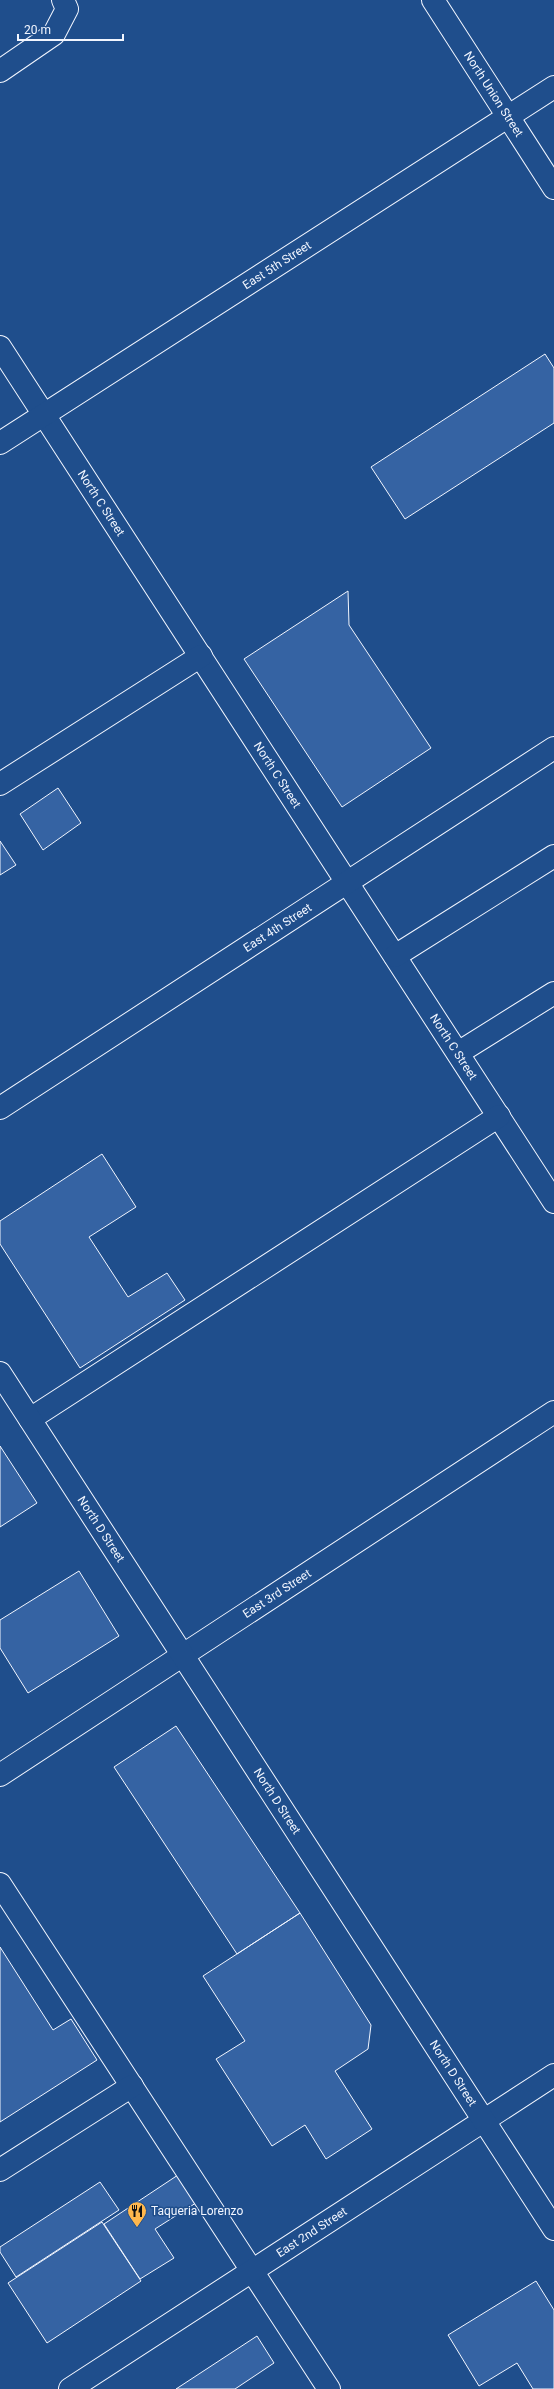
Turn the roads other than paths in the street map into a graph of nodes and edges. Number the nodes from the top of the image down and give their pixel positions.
1 (63, 0) edge
2 (433, 0) edge
3 (0, 71) edge
4 (554, 87) edge
5 (508, 117) junction
6 (554, 188) edge
7 (0, 347) edge
8 (44, 414) junction
9 (0, 443) edge
10 (201, 656) junction
11 (554, 748) edge
12 (0, 784) edge
13 (554, 856) edge
14 (347, 882) junction
15 (395, 956) junction
16 (554, 993) edge
17 (458, 1053) junction
18 (0, 1108) edge
19 (499, 1116) junction
20 (554, 1202) edge
21 (0, 1373) edge
22 (554, 1412) edge
23 (30, 1419) junction
24 (182, 1654) junction
25 (0, 1775) edge
26 (0, 1884) edge
27 (554, 2075) edge
28 (132, 2086) junction
29 (484, 2120) junction
30 (0, 2170) edge
31 (554, 2229) edge
32 (252, 2270) junction
33 (70, 2389) edge
34 (329, 2389) edge

1 - 3 street
2 - 5 street, North Union Street
4 - 5 street, East 5th Street
5 - 6 street, North Union Street
5 - 8 street, East 5th Street
7 - 8 street, North C Street
8 - 9 street, East 5th Street
8 - 10 street, North C Street
10 - 12 street
10 - 14 street, North C Street
11 - 14 street, East 4th Street
13 - 15 street
14 - 15 street, North C Street
14 - 18 street, East 4th Street
15 - 17 street, North C Street
16 - 17 street
17 - 19 street, North C Street
19 - 20 street, North C Street
19 - 23 street
21 - 23 street, North D Street
22 - 24 street, East 3rd Street
23 - 24 street, North D Street
24 - 25 street, East 3rd Street
24 - 29 street, North D Street
26 - 28 street
27 - 29 street, East 2nd Street
28 - 30 street
28 - 32 street
29 - 31 street, North D Street
29 - 32 street, East 2nd Street
32 - 33 street, East 2nd Street
32 - 34 street

